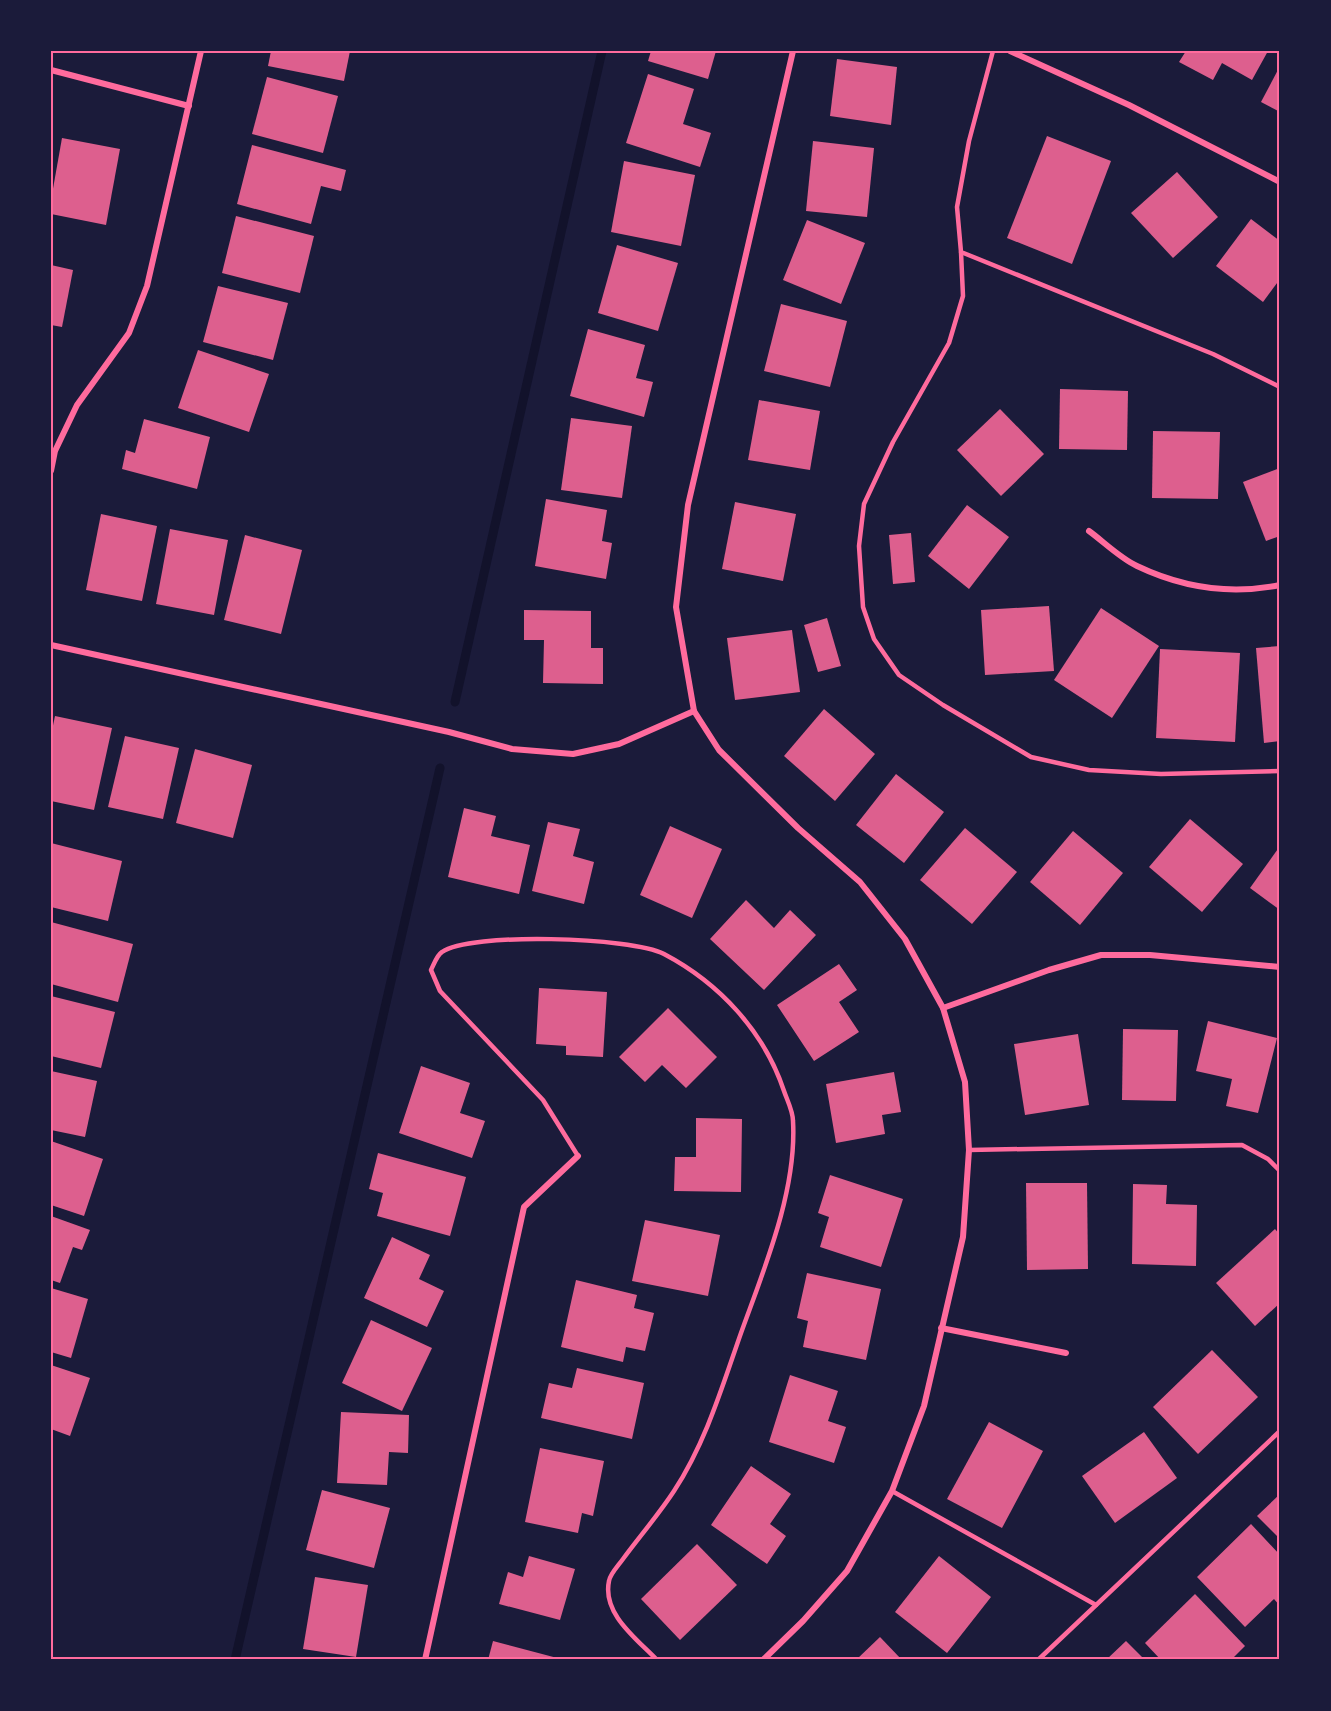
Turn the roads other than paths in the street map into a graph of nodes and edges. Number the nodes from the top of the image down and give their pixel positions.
1 (201, 51) edge
2 (794, 51) edge
3 (993, 51) edge
4 (1010, 51) edge
5 (51, 70) edge
6 (189, 106) junction
7 (1280, 182) edge
8 (961, 252) junction
9 (1280, 387) edge
10 (51, 471) edge
11 (1089, 531) dead end
12 (1280, 585) edge
13 (51, 645) edge
14 (694, 711) junction
15 (1280, 771) edge
16 (1280, 967) edge
17 (943, 1008) junction
18 (969, 1150) junction
19 (578, 1156) joint
20 (1280, 1171) edge
21 (941, 1328) junction
22 (1066, 1353) dead end
23 (1280, 1431) edge
24 (892, 1491) junction
25 (1096, 1605) junction
26 (425, 1660) edge
27 (657, 1660) edge
28 (763, 1660) edge
29 (1038, 1660) edge

1 - 6 street
2 - 14 street
3 - 8 lane
4 - 7 street
5 - 6 street
6 - 10 street
8 - 9 lane
8 - 15 lane
11 - 12 street
13 - 14 street
14 - 17 street
16 - 17 street
17 - 18 street
18 - 20 lane
18 - 21 street
19 - 26 street
19 - 27 lane
21 - 22 street
21 - 24 street
23 - 25 lane
24 - 25 lane
24 - 28 street
25 - 29 lane

